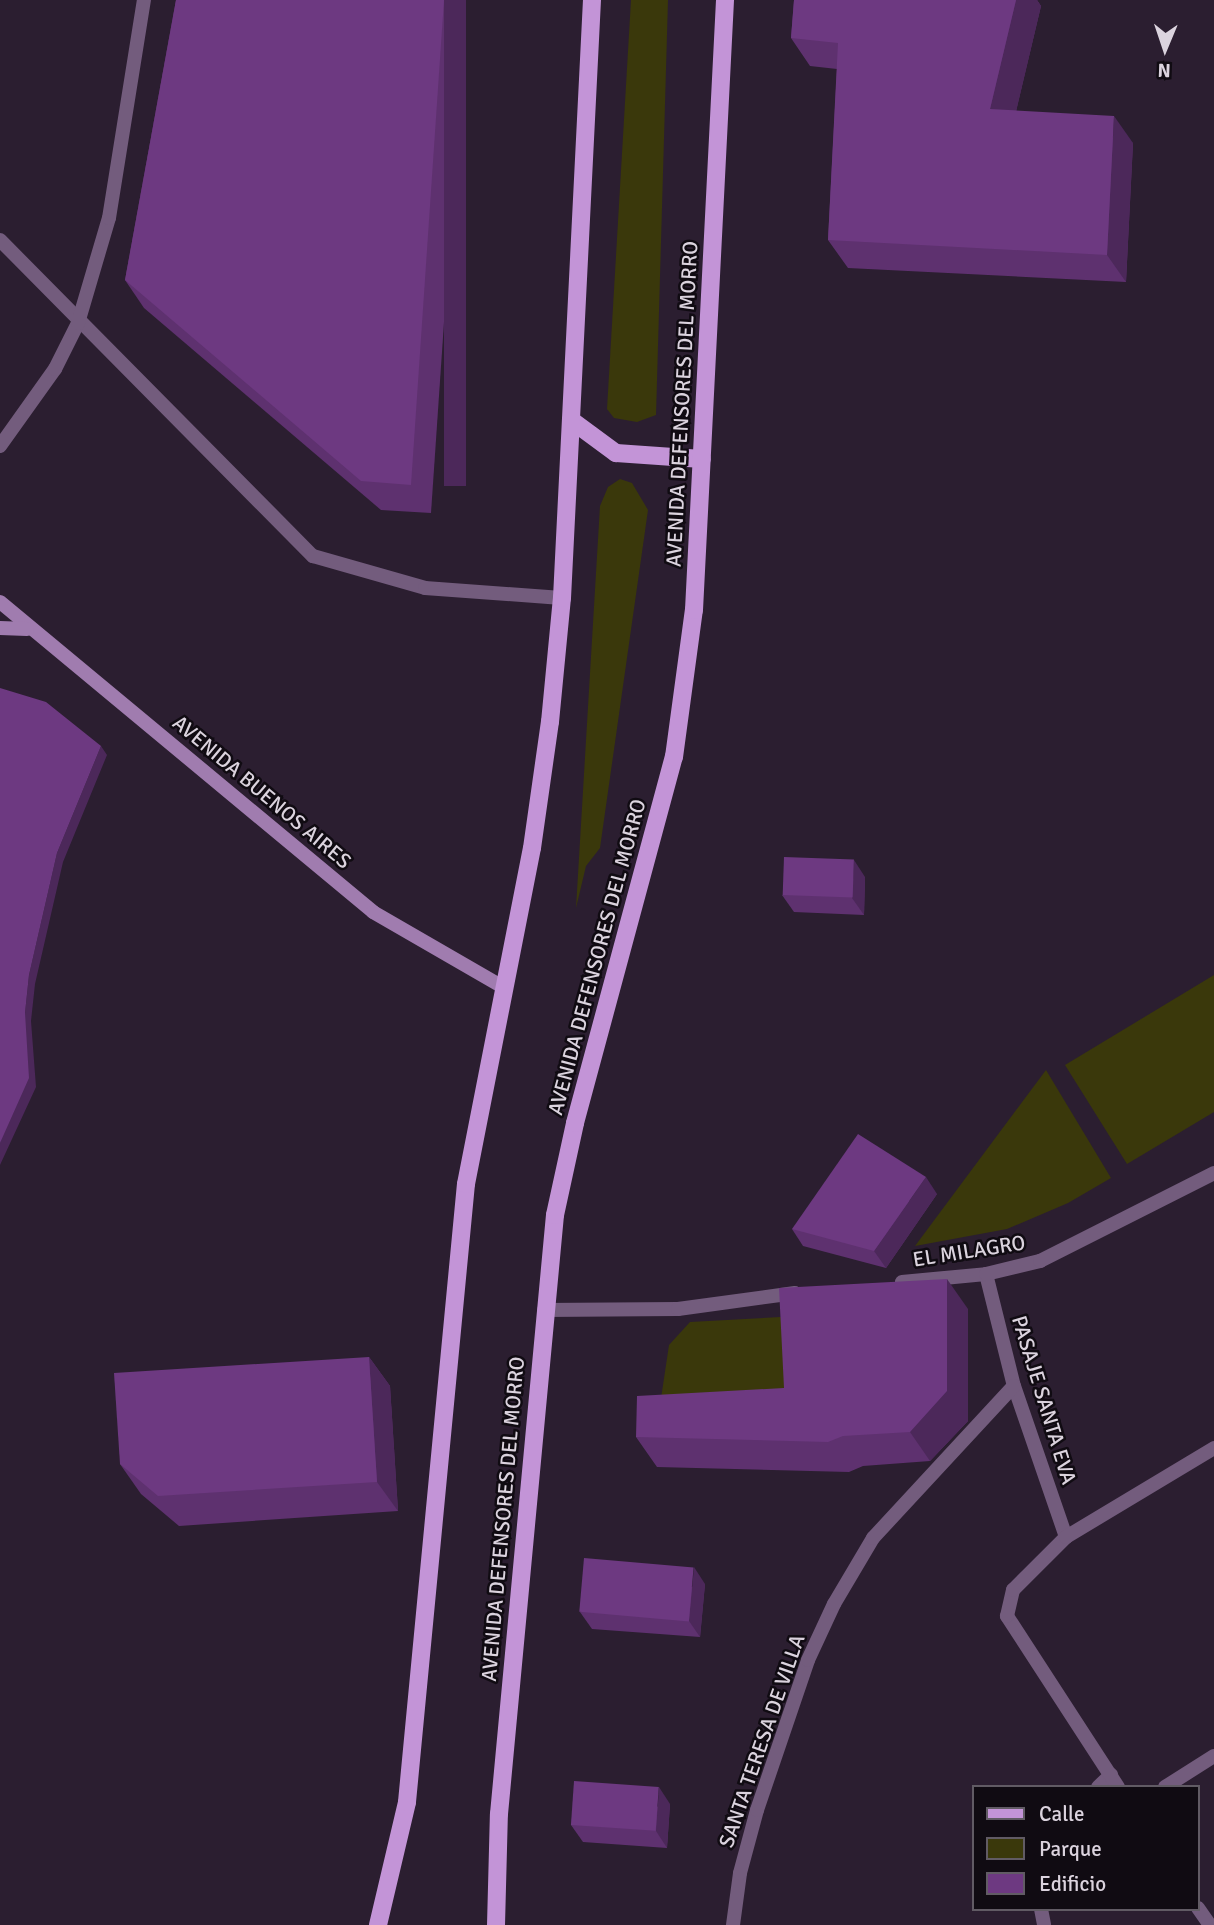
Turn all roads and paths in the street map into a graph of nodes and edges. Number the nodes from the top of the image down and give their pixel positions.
1 (144, 0) edge
2 (592, 0) edge
3 (725, 0) edge
4 (0, 240) edge
5 (78, 323) junction
6 (571, 420) junction
7 (0, 446) edge
8 (702, 458) junction
9 (562, 598) junction
10 (0, 603) edge
11 (0, 628) edge
12 (27, 629) junction
13 (503, 987) junction
14 (1214, 1173) edge
15 (986, 1274) junction
16 (888, 1284) edge
17 (813, 1291) edge
18 (544, 1310) junction
19 (1014, 1386) junction
20 (1214, 1448) edge
21 (1066, 1537) junction
22 (1214, 1756) edge
23 (1114, 1781) edge
24 (1168, 1785) edge
25 (378, 1925) edge
26 (496, 1925) edge
27 (733, 1925) edge

1 - 5 street
2 - 6 main road
3 - 8 main road, AVENIDA DEFENSORES DEL MORRO
4 - 5 street
5 - 7 street
5 - 9 street
6 - 8 main road
6 - 9 main road
8 - 18 main road, AVENIDA DEFENSORES DEL MORRO
9 - 13 main road
10 - 12 street, AVENIDA BUENOS AIRES
11 - 12 street
12 - 13 street, AVENIDA BUENOS AIRES
13 - 25 main road
14 - 15 street, EL MILAGRO
15 - 16 street, EL MILAGRO
15 - 19 street, PASAJE SANTA EVA
17 - 18 street
18 - 26 main road, AVENIDA DEFENSORES DEL MORRO
19 - 21 street, PASAJE SANTA EVA
19 - 27 street, SANTA TERESA DE VILLA
20 - 21 street
21 - 23 street
22 - 24 street

